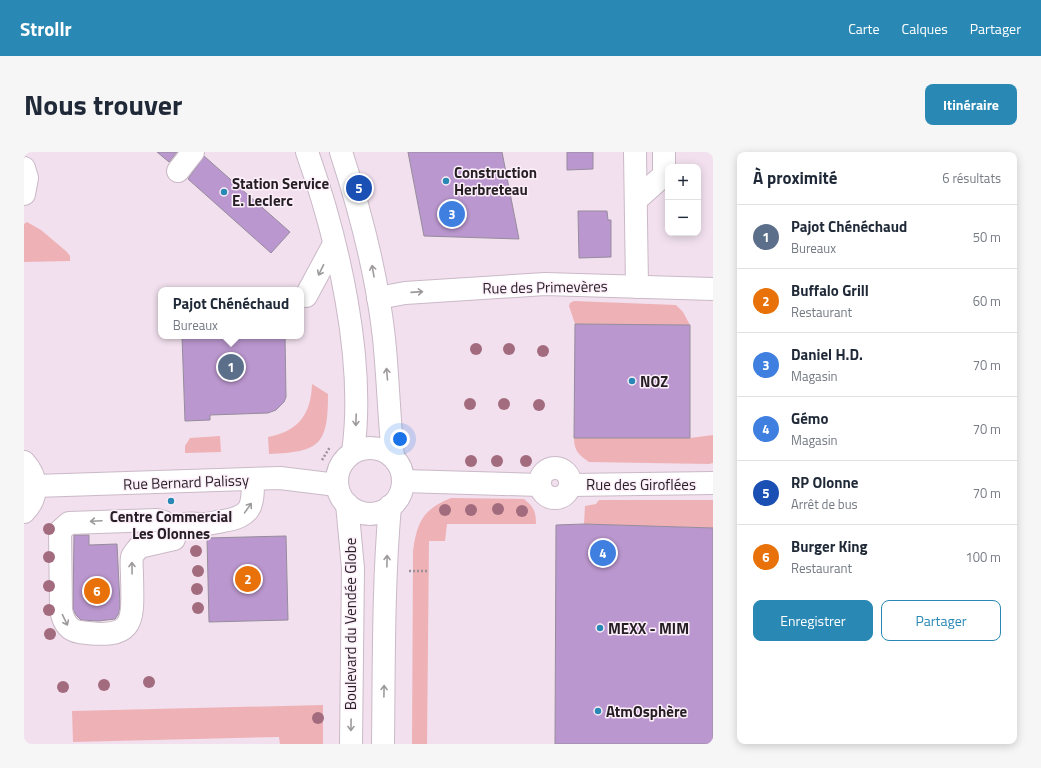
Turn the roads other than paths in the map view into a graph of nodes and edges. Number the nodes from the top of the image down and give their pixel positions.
1 (193, 152) edge
2 (307, 152) edge
3 (342, 152) edge
4 (635, 152) edge
5 (664, 152) edge
6 (24, 168) edge
7 (178, 171) dead end
8 (24, 194) edge
9 (636, 200) junction
10 (334, 244) junction
11 (637, 287) junction
12 (713, 289) edge
13 (306, 296) dead end
14 (378, 298) junction
15 (353, 452) junction
16 (392, 456) junction
17 (24, 462) edge
18 (253, 480) junction
19 (403, 481) junction
20 (713, 483) edge
21 (35, 486) junction
22 (334, 491) junction
23 (390, 506) junction
24 (24, 512) edge
25 (174, 534) junction
26 (351, 744) edge
27 (383, 744) edge

1 - 7 main road
2 - 10 main road
14 -> 3 main road
4 - 9 main road
5 - 9 main road
6 - 8 main road
9 - 11 main road
10 -> 13 main road
10 -> 15 main road
11 - 12 main road, Rue des Primevères
14 -> 11 main road, Rue des Primevères
16 -> 14 main road
15 - 16 main road
15 - 22 main road
16 - 19 main road
17 - 21 main road
18 - 21 main road, Rue Bernard Palissy
18 - 22 main road, Rue Bernard Palissy
25 -> 18 main road
19 - 20 main road, Rue des Giroflées
19 - 23 main road
21 - 24 main road
22 - 23 main road
22 -> 26 main road, Boulevard du Vendée Globe
27 -> 23 main road
25 -> 25 main road

